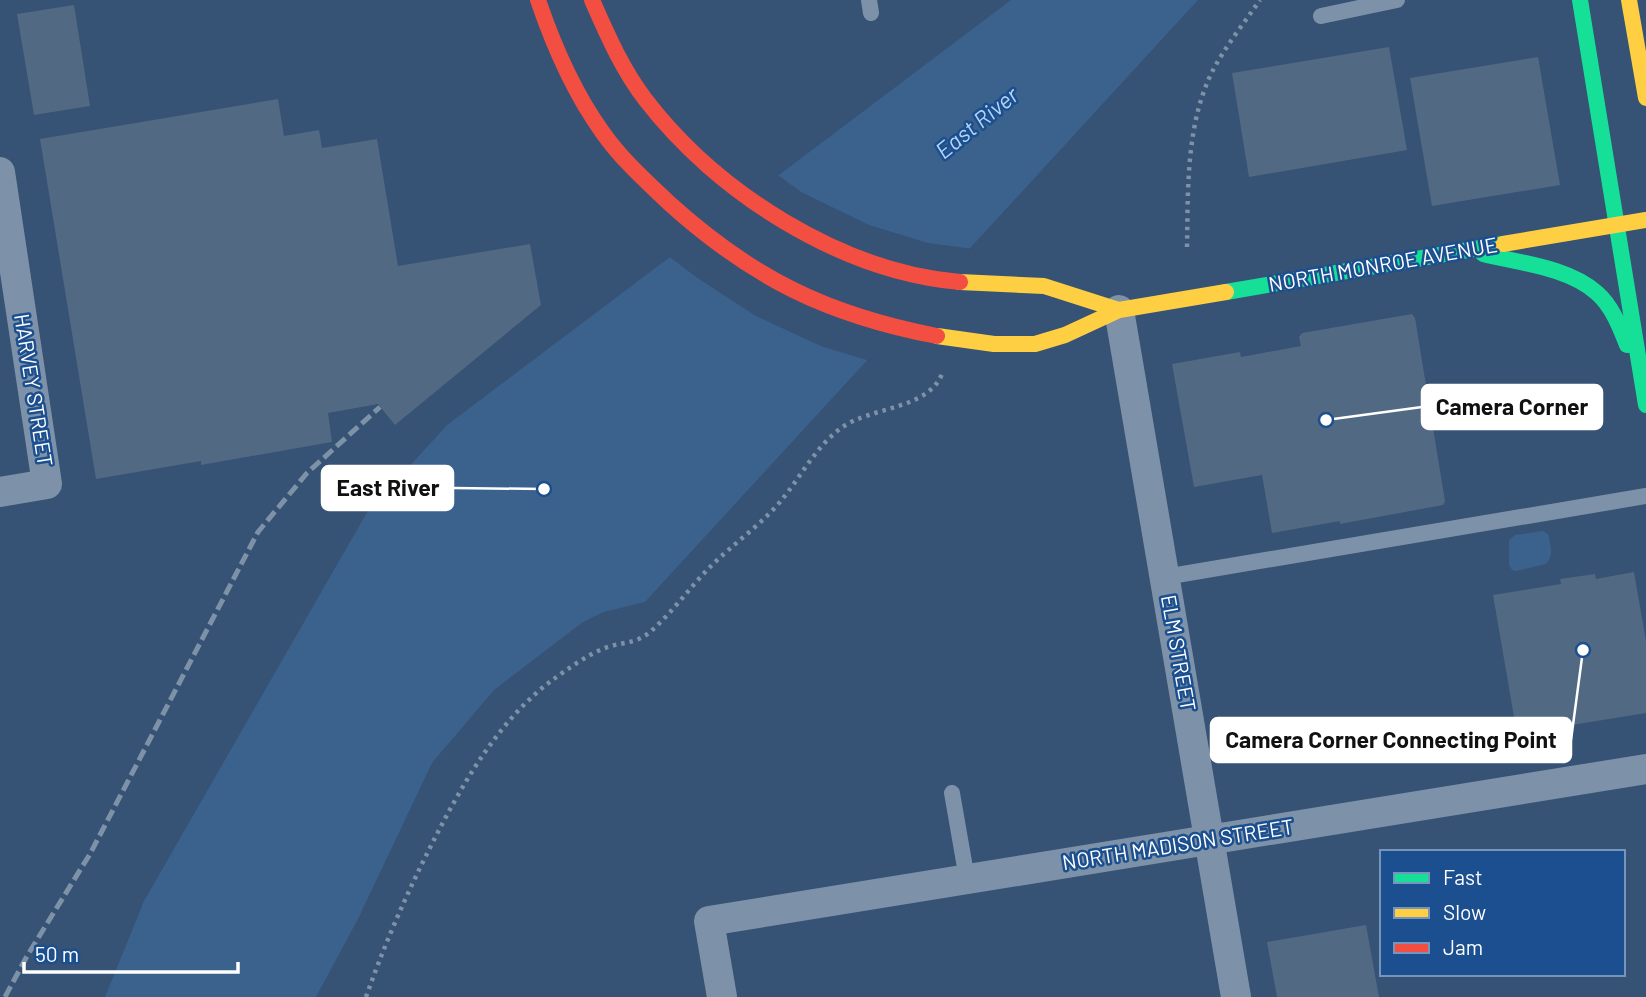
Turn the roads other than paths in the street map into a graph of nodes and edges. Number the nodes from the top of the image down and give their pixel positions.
1 (538, 0) edge
2 (592, 0) edge
3 (1397, 0) edge
4 (1580, 0) edge
5 (1629, 0) edge
6 (522, 5) dead end
7 (1349, 5) edge
8 (1321, 16) dead end
9 (549, 33) junction
10 (1644, 69) edge
11 (1646, 98) edge
12 (0, 172) edge
13 (1646, 220) edge
14 (1617, 225) junction
15 (1467, 251) junction
16 (1119, 310) junction
17 (1643, 385) junction
18 (1646, 405) edge
19 (0, 492) edge
20 (1646, 496) edge
21 (1165, 577) junction
22 (1646, 769) edge
23 (952, 793) dead end
24 (1209, 840) junction
25 (967, 879) junction
26 (722, 997) edge
27 (1236, 997) edge

1 - 9 main road
2 - 16 main road
3 - 7 lane
4 - 14 main road
5 - 10 main road
6 - 9 main road
7 - 8 lane
9 - 16 main road
10 - 11 main road
12 - 19 street, HARVEY STREET
13 - 14 main road, NORTH MONROE AVENUE
14 - 15 main road, NORTH MONROE AVENUE
14 - 17 main road
15 - 16 main road, NORTH MONROE AVENUE
15 - 17 main road
16 - 21 street, ELM STREET
17 - 18 main road
20 - 21 lane
21 - 24 street, ELM STREET
22 - 24 street, NORTH MADISON STREET
23 - 25 lane
24 - 25 street, NORTH MADISON STREET
24 - 27 street, ELM STREET
25 - 26 street, NORTH MADISON STREET

